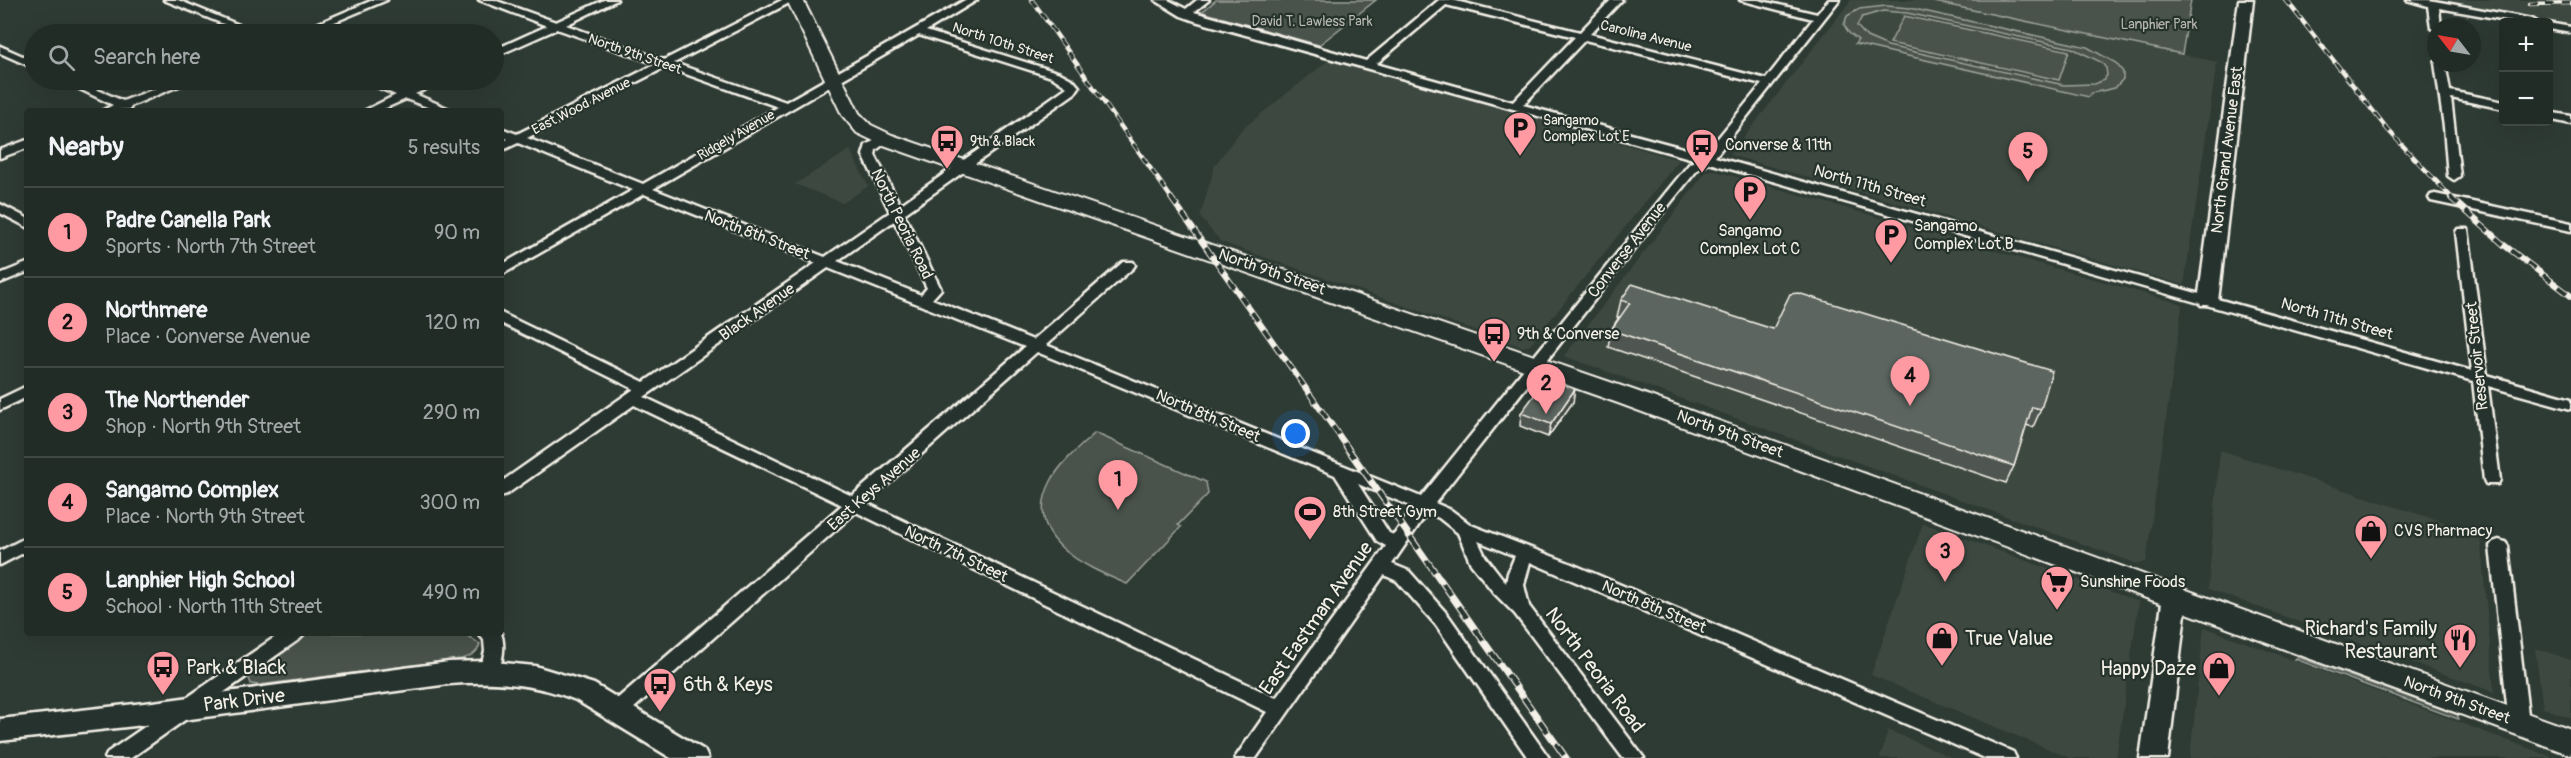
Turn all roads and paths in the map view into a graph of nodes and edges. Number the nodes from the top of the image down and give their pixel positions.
1 (169, 0) edge
2 (382, 0) edge
3 (484, 0) edge
4 (612, 0) edge
5 (790, 0) edge
6 (795, 0) edge
7 (972, 0) edge
8 (1160, 0) edge
9 (1204, 0) edge
10 (1445, 0) edge
11 (1617, 0) edge
12 (1745, 0) edge
13 (1834, 0) edge
14 (2246, 0) edge
15 (2412, 0) edge
16 (2433, 4) junction
17 (1185, 14) junction
18 (1820, 18) junction
19 (2435, 18) edge
20 (2510, 18) edge
21 (230, 24) edge
22 (323, 24) edge
23 (556, 26) junction
24 (2553, 27) edge
25 (2571, 30) edge
26 (917, 31) junction
27 (1583, 35) junction
28 (0, 49) edge
29 (504, 49) edge
30 (24, 60) edge
31 (663, 64) junction
32 (1367, 66) junction
33 (2442, 72) edge
34 (833, 80) junction
35 (1770, 83) junction
36 (89, 90) edge
37 (160, 90) edge
38 (395, 90) edge
39 (415, 90) edge
40 (1071, 92) joint
41 (2445, 93) junction
42 (406, 94) junction
43 (2499, 104) edge
44 (122, 105) junction
45 (786, 106) junction
46 (1515, 106) junction
47 (115, 108) edge
48 (128, 108) edge
49 (376, 108) edge
50 (441, 108) edge
51 (2553, 116) edge
52 (2571, 120) edge
53 (504, 133) edge
54 (517, 139) junction
55 (885, 139) junction
56 (24, 145) edge
57 (504, 146) edge
58 (0, 154) edge
59 (1707, 159) junction
60 (966, 167) junction
61 (2454, 176) dead end
62 (643, 189) junction
63 (2435, 198) dead end
64 (0, 208) edge
65 (898, 214) junction
66 (24, 221) edge
67 (2571, 227) edge
68 (2463, 232) dead end
69 (826, 263) junction
70 (1128, 265) dead end
71 (24, 268) edge
72 (504, 269) edge
73 (0, 279) edge
74 (2208, 301) junction
75 (922, 302) junction
76 (504, 319) edge
77 (1036, 347) junction
78 (1535, 364) junction
79 (2479, 378) junction
80 (24, 393) edge
81 (640, 394) junction
82 (2571, 404) edge
83 (0, 405) edge
84 (1342, 473) junction
85 (2492, 480) dead end
86 (504, 488) edge
87 (1424, 505) junction
88 (855, 506) junction
89 (1465, 529) junction
90 (1396, 543) junction
91 (24, 545) edge
92 (2499, 546) dead end
93 (1526, 553) junction
94 (0, 559) edge
95 (1380, 566) junction
96 (2175, 596) junction
97 (1521, 609) junction
98 (291, 636) edge
99 (493, 636) edge
100 (489, 671) junction
101 (188, 708) junction
102 (1280, 709) junction
103 (617, 711) junction
104 (84, 721) junction
105 (2519, 723) junction
106 (0, 730) edge
107 (0, 740) edge
108 (2571, 742) edge
109 (114, 758) edge
110 (694, 758) edge
111 (1245, 758) edge
112 (1539, 758) edge
113 (1634, 758) edge
114 (2006, 758) edge
115 (2154, 758) edge

1 - 21 street
2 - 22 street
3 - 23 street, North 9th Street
4 - 23 street
5 - 31 street, East Wood Avenue
6 - 34 main road
7 - 26 street, Ridgely Avenue
8 - 17 street, North 11th Street
9 - 17 street
10 - 27 street, Carolina Avenue
10 - 32 street
11 - 27 street
12 - 18 street
13 - 18 street, Converse Avenue
14 - 74 street, North Grand Avenue East
15 - 16 street
16 - 19 street
16 - 20 street
17 - 32 street, North 11th Street
18 - 35 street, Converse Avenue
23 - 29 street
23 - 31 street, North 9th Street
24 - 25 street
26 - 34 street, Ridgely Avenue
26 - 40 street, North 10th Street
27 - 35 street, Carolina Avenue
27 - 46 street
28 - 30 street
31 - 45 street, North 9th Street
31 - 54 street, East Wood Avenue
32 - 46 street, North 11th Street
33 - 41 street
34 - 45 street, Ridgely Avenue
34 - 55 main road
35 - 59 street, Converse Avenue
36 - 44 street
37 - 44 street
38 - 42 street
39 - 42 street
40 - 60 street, Black Avenue
41 - 43 street
41 - 61 street
42 - 49 street
42 - 50 street
44 - 47 street
44 - 48 street
45 - 62 street, Ridgely Avenue
46 - 59 street, North 11th Street
51 - 52 street
53 - 54 street, North 8th Street
54 - 57 street, East Wood Avenue
54 - 62 street, North 8th Street
55 - 60 main road, North 9th Street
55 - 65 street, North Peoria Road
56 - 58 street
59 - 74 street, North 11th Street
59 - 78 street, Converse Avenue
60 - 65 street, Black Avenue
60 - 78 main road, North 9th Street
62 - 69 street, North 8th Street
62 - 72 street, Ridgely Avenue
63 - 67 street
64 - 66 street
65 - 69 street, Black Avenue
65 - 75 street, North Peoria Road
68 - 79 street, Reservoir Street
69 - 75 street, North 8th Street
69 - 81 street, Black Avenue
70 - 77 street, East Keys Avenue
71 - 73 street
74 - 79 street, North 11th Street
75 - 77 street, North 8th Street
76 - 81 street, North 7th Street
77 - 84 street, North 8th Street
77 - 88 street, East Keys Avenue
78 - 87 street, Converse Avenue
78 - 96 main road, North 9th Street
79 - 82 street, North 11th Street
79 - 85 street, Reservoir Street
80 - 83 street
81 - 86 street, Black Avenue
81 - 88 street, North 7th Street
84 - 87 street, North 8th Street
84 - 90 street
87 - 89 street, North 8th Street
87 - 90 street, East Eastman Avenue
88 - 102 street, North 7th Street
88 - 103 street, East Keys Avenue
89 - 93 street, North 8th Street
89 - 97 street, North Peoria Road
90 - 95 street, East Eastman Avenue
91 - 94 street
92 - 105 street
93 - 97 street, North Peoria Road
93 - 114 street, North 8th Street
95 - 102 street, East Eastman Avenue
95 - 112 street
96 - 105 main road, North 9th Street
96 - 115 street
97 - 113 street, North Peoria Road
98 - 101 street
99 - 100 street
100 - 101 street, Park Drive
100 - 103 street, Park Drive
101 - 104 street, Park Drive
101 - 109 street
102 - 111 street, East Eastman Avenue
103 - 110 street, Park Drive
104 - 106 street, Park Drive
104 - 107 street
105 - 108 main road, North 9th Street

